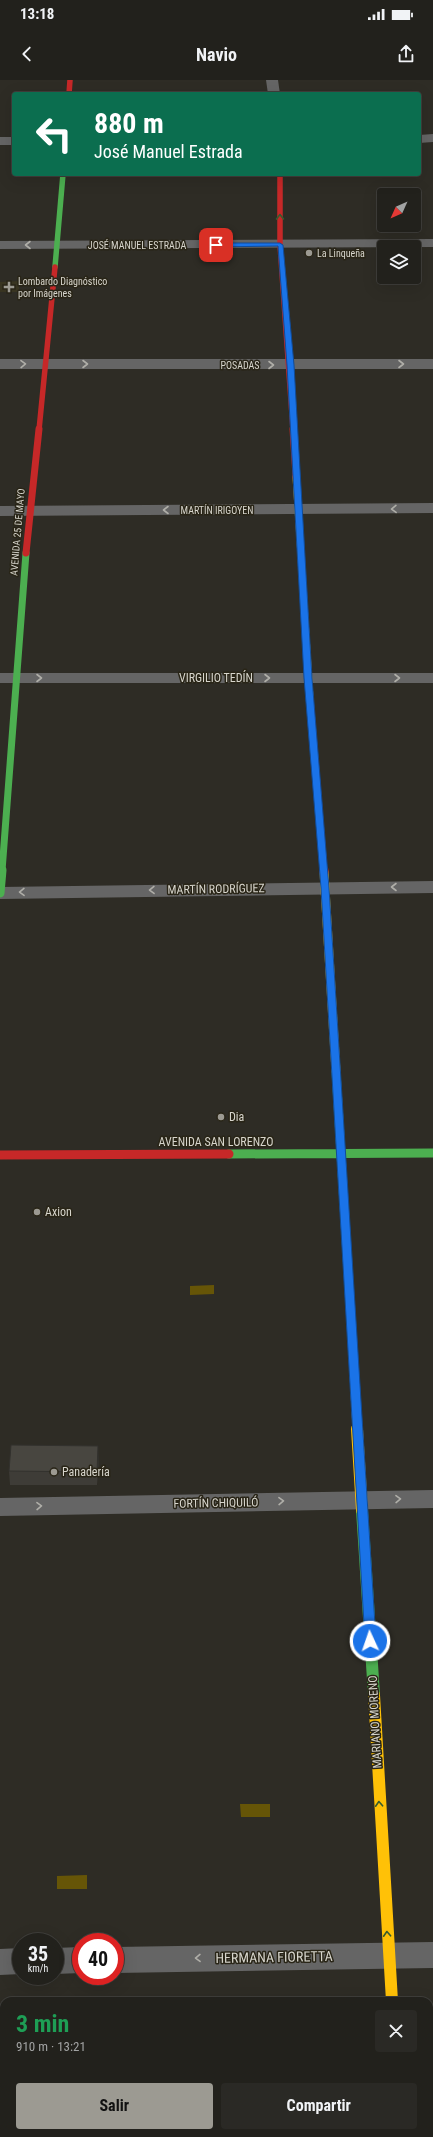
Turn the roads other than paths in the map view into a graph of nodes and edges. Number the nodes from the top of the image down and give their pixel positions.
1 (70, 80) edge
2 (272, 80) edge
3 (69, 92) edge
4 (274, 92) edge
5 (433, 138) edge
6 (421, 139) edge
7 (0, 141) edge
8 (12, 141) edge
9 (62, 176) edge
10 (280, 176) edge
11 (433, 244) edge
12 (0, 245) edge
13 (57, 245) junction
14 (280, 245) junction
15 (0, 364) edge
16 (46, 364) junction
17 (433, 364) edge
18 (290, 365) junction
19 (433, 508) edge
20 (298, 510) junction
21 (0, 511) edge
22 (29, 511) junction
23 (9, 678) edge
24 (308, 678) junction
25 (433, 678) edge
26 (433, 887) edge
27 (325, 888) junction
28 (0, 893) edge
29 (433, 1153) edge
30 (340, 1154) junction
31 (0, 1155) edge
32 (433, 1499) edge
33 (362, 1500) junction
34 (0, 1507) edge
35 (388, 1955) junction
36 (433, 1955) edge
37 (124, 1960) edge
38 (12, 1961) edge
39 (0, 1962) edge
40 (392, 1997) edge

1 - 3 street
2 - 4 street
5 - 6 street
7 - 8 street
9 - 13 street, AVENIDA 25 DE MAYO
14 -> 10 street, MARIANO MORENO
11 - 14 street, JOSÉ MANUEL ESTRADA
13 -> 12 street, JOSÉ MANUEL ESTRADA
13 - 14 street, JOSÉ MANUEL ESTRADA
13 - 16 street, AVENIDA 25 DE MAYO
14 - 18 street, MARIANO MORENO
15 -> 16 street, POSADAS
16 -> 18 street, POSADAS
16 - 22 street, AVENIDA 25 DE MAYO
18 -> 17 street, POSADAS
18 - 20 street, MARIANO MORENO
19 -> 20 street, MARTÍN IRIGOYEN
20 -> 22 street, MARTÍN IRIGOYEN
20 - 24 street, MARIANO MORENO
21 - 22 street, MARTÍN IRIGOYEN
22 - 23 street, AVENIDA 25 DE MAYO
23 -> 24 street, VIRGILIO TEDÍN
23 - 28 street, AVENIDA 25 DE MAYO
24 -> 25 street, VIRGILIO TEDÍN
24 - 27 street, MARIANO MORENO
26 -> 27 street, MARTÍN RODRÍGUEZ
27 -> 28 street, MARTÍN RODRÍGUEZ
27 - 30 street, MARIANO MORENO
29 - 30 street, AVENIDA SAN LORENZO
30 - 31 street, AVENIDA SAN LORENZO
30 - 33 street, MARIANO MORENO
33 -> 32 street, FORTÍN CHIQUILÓ
34 -> 33 street, FORTÍN CHIQUILÓ
35 -> 33 street, MARIANO MORENO
35 - 36 street, HERMANA FIORETTA
35 -> 37 street, HERMANA FIORETTA
35 - 40 street, MARIANO MORENO
38 - 39 street

